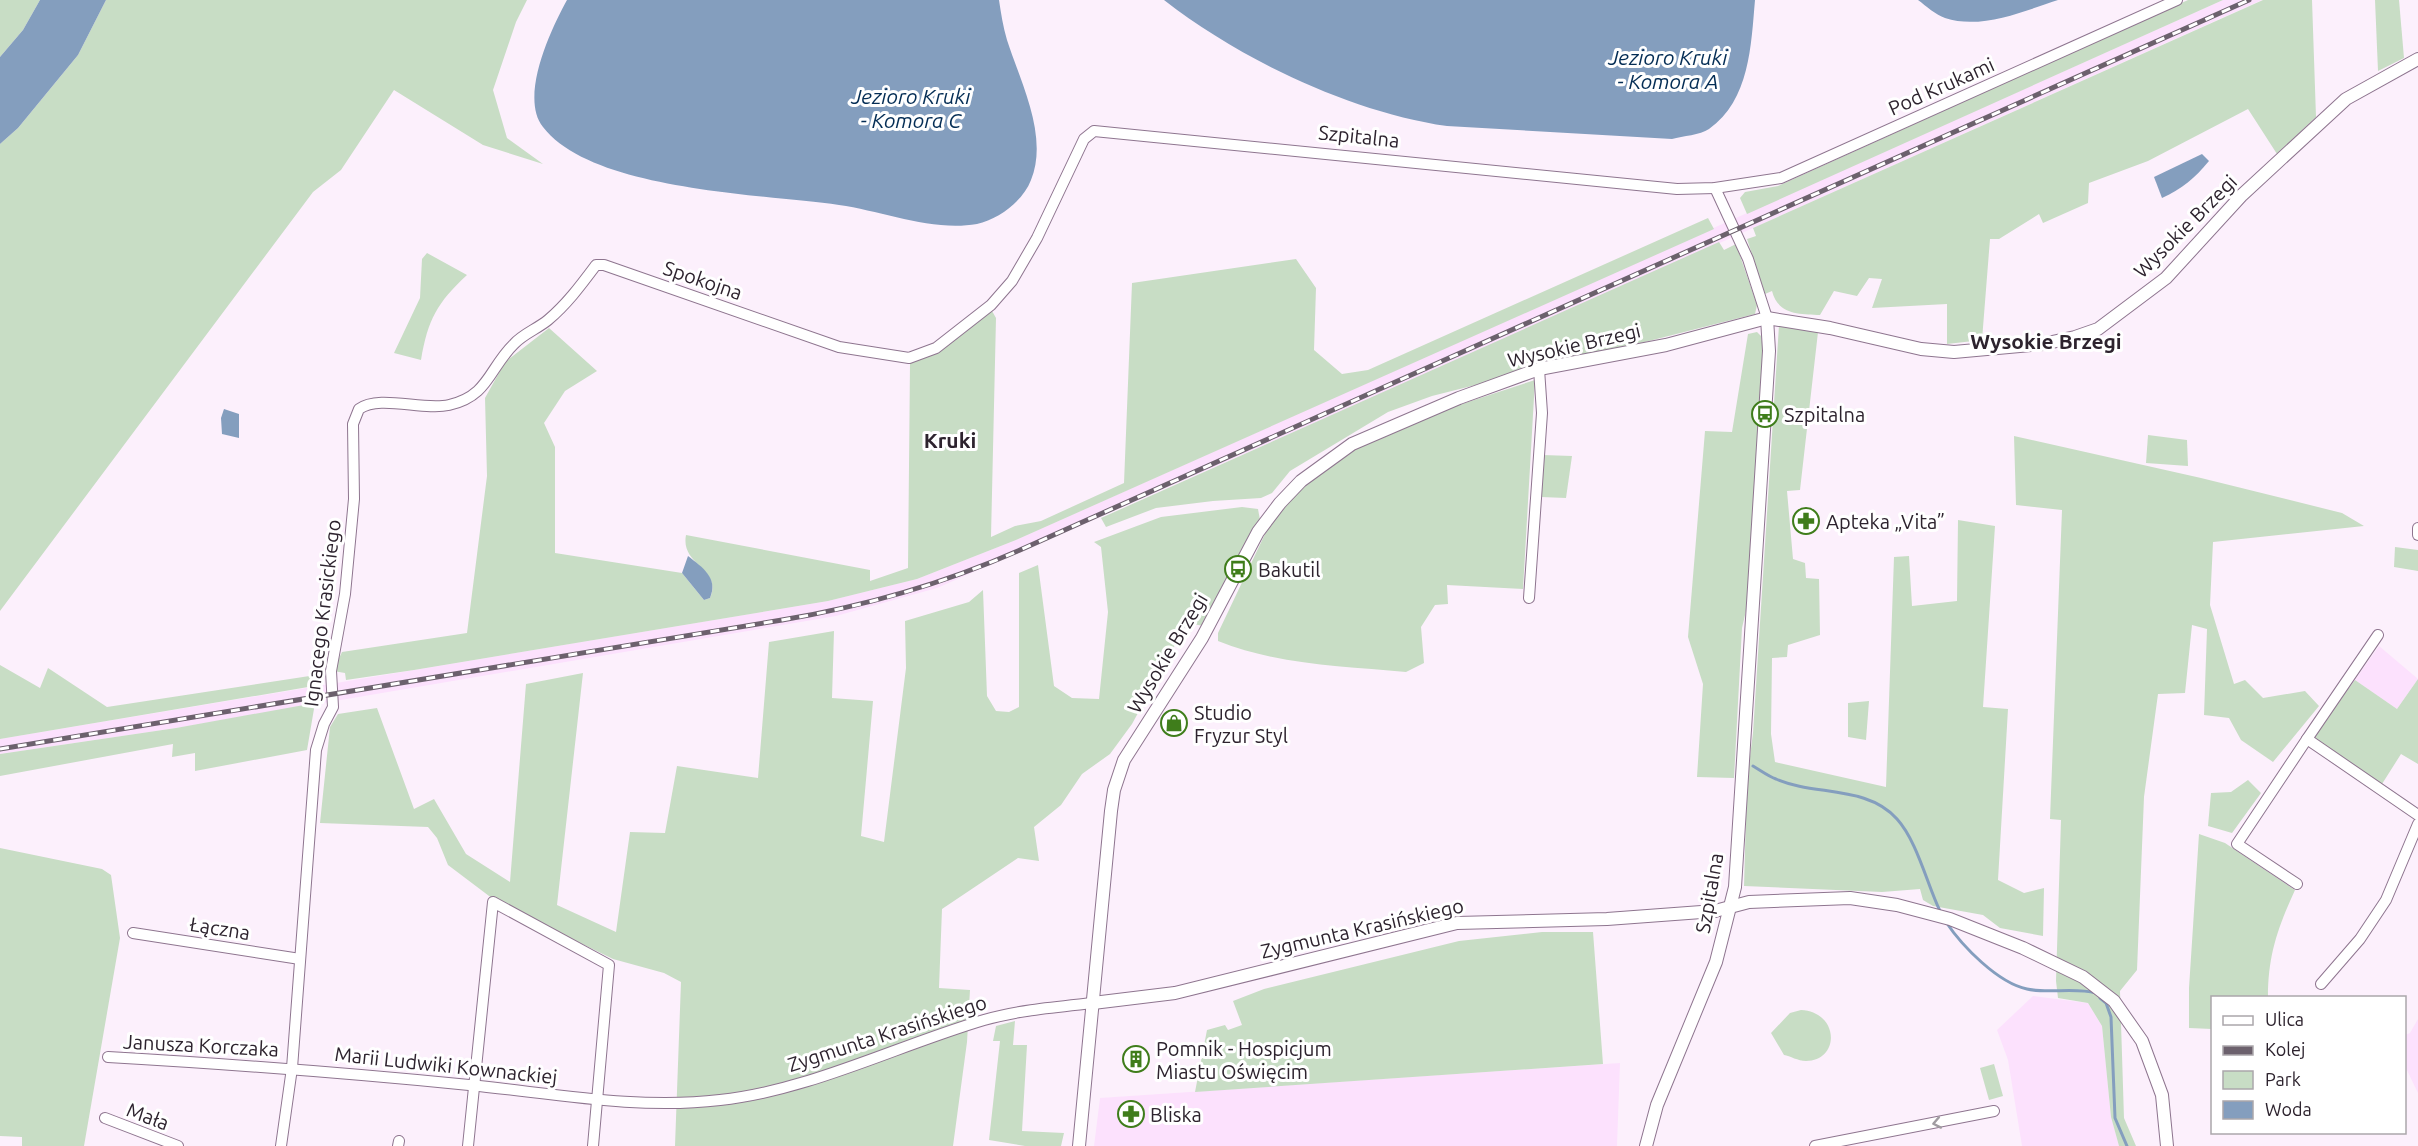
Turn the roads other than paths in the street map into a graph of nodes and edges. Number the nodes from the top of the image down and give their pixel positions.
1 (2177, 0) edge
2 (2418, 59) edge
3 (1715, 188) junction
4 (569, 300) joint
5 (1767, 318) junction
6 (839, 347) joint
7 (1539, 369) junction
8 (2418, 528) edge
9 (2418, 535) edge
10 (1529, 598) dead end
11 (2378, 635) dead end
12 (2307, 739) junction
13 (2418, 814) edge
14 (2418, 824) edge
15 (2297, 884) dead end
16 (1730, 908) junction
17 (134, 933) dead end
18 (300, 959) junction
19 (2321, 984) dead end
20 (1093, 1003) junction
21 (108, 1058) dead end
22 (292, 1068) junction
23 (473, 1085) junction
24 (597, 1098) junction
25 (1994, 1111) dead end
26 (105, 1118) dead end
27 (178, 1146) edge
28 (281, 1146) edge
29 (468, 1146) edge
30 (593, 1146) edge
31 (1079, 1146) edge
32 (1646, 1146) edge
33 (1815, 1146) edge
34 (2167, 1146) edge

1 - 3 street, Pod Krukami
2 - 5 street, Wysokie Brzegi
3 - 5 street, Szpitalna
3 - 6 street, Szpitalna
4 - 6 street, Spokojna
4 - 18 street, Ignacego Krasickiego
5 - 7 street, Wysokie Brzegi
5 - 16 street, Szpitalna
7 - 10 street
7 - 20 street, Wysokie Brzegi
8 - 9 street
11 - 12 street
12 - 13 street
12 - 15 street
14 - 19 street
16 - 20 street, Zygmunta Krasińskiego
16 - 32 street, Szpitalna
16 - 34 street, Zygmunta Krasińskiego
17 - 18 street, Łączna
18 - 22 street, Ignacego Krasickiego
20 - 24 street, Zygmunta Krasińskiego
20 - 31 street, Wysokie Brzegi
21 - 22 street, Janusza Korczaka
22 - 23 street, Marii Ludwiki Kownackiej
22 - 28 street, Ignacego Krasickiego
23 - 24 street, Marii Ludwiki Kownackiej
23 - 24 street
23 - 29 street
24 - 30 street
25 -> 33 street
26 - 27 street, Mała

